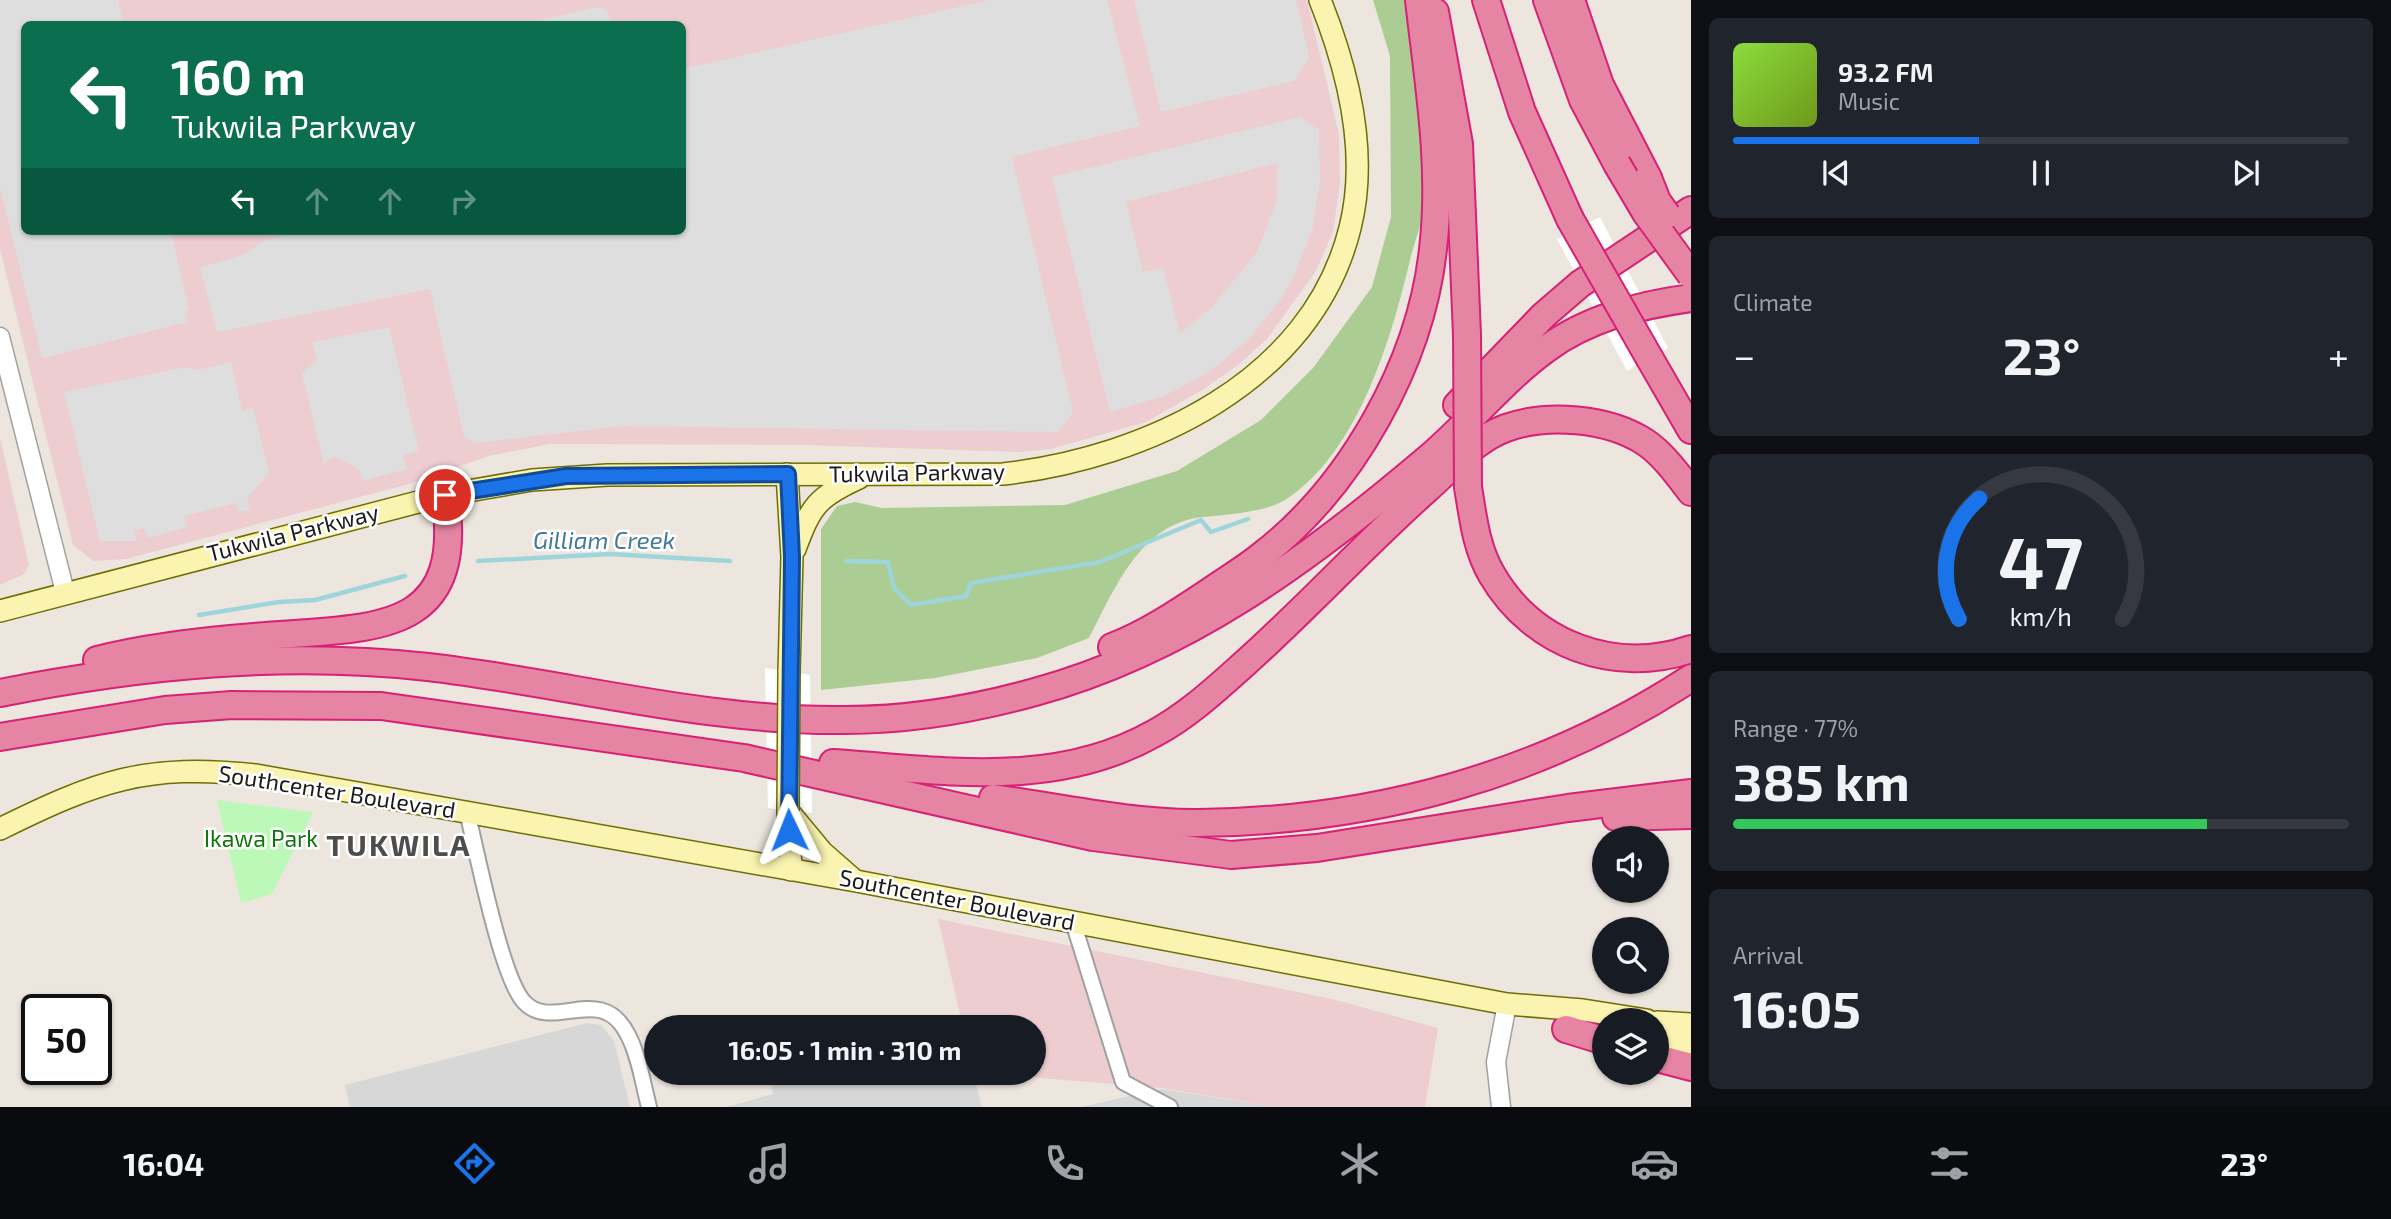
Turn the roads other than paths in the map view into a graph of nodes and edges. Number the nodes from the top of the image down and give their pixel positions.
1 (1320, 0) edge
2 (1336, 0) edge
3 (1419, 0) edge
4 (1432, 0) edge
5 (1486, 0) edge
6 (1547, 0) edge
7 (1572, 0) edge
8 (1338, 44) junction
9 (1691, 210) edge
10 (1691, 247) edge
11 (1691, 275) edge
12 (1691, 298) edge
13 (0, 337) edge
14 (1691, 430) edge
15 (788, 474) junction
16 (866, 474) junction
17 (1691, 492) edge
18 (445, 495) junction
19 (1345, 524) junction
20 (792, 557) junction
21 (65, 592) junction
22 (0, 611) edge
23 (1691, 649) edge
24 (1691, 678) edge
25 (0, 686) edge
26 (0, 693) edge
27 (792, 719) junction
28 (0, 737) edge
29 (744, 758) junction
30 (818, 772) junction
31 (1691, 793) edge
32 (788, 811) junction
33 (467, 812) junction
34 (1691, 815) edge
35 (1472, 826) junction
36 (0, 829) edge
37 (792, 870) junction
38 (856, 881) junction
39 (1073, 922) junction
40 (1507, 1004) junction
41 (1592, 1011) edge
42 (1669, 1023) edge
43 (1691, 1024) edge
44 (1566, 1029) junction
45 (1592, 1032) edge
46 (1592, 1037) edge
47 (1669, 1042) edge
48 (1691, 1043) edge
49 (1669, 1061) edge
50 (1691, 1067) edge
51 (649, 1107) edge
52 (1170, 1107) edge
53 (1501, 1107) edge

1 - 8 main road
2 - 8 main road
3 - 27 highway
4 - 23 highway, bridge
5 - 14 highway, bridge
6 - 11 highway, bridge
7 - 10 highway, bridge
8 - 16 main road, Tukwila Parkway
9 - 19 highway
12 - 19 highway
13 - 21 street
15 - 16 main road, Tukwila Parkway
15 - 18 main road, Tukwila Parkway
15 - 20 main road
16 - 20 main road
17 - 29 highway
18 - 21 main road, Tukwila Parkway
18 - 25 highway
19 - 27 highway
20 - 32 main road, bridge
21 - 22 main road, Tukwila Parkway
24 - 30 highway
26 - 27 highway
28 - 29 highway
29 - 30 highway
30 - 35 highway
31 - 35 highway
32 - 37 main road
32 - 38 main road
33 - 36 main road, Southcenter Boulevard
33 - 37 main road, Southcenter Boulevard
33 - 51 street
34 - 35 highway
37 - 38 main road, Southcenter Boulevard
38 - 39 main road, Southcenter Boulevard
39 - 40 main road, Southcenter Boulevard
39 - 52 street
40 - 41 main road, Southcenter Boulevard
40 - 44 main road, Southcenter Boulevard
40 - 53 street
42 - 43 main road
44 - 45 main road, Southcenter Boulevard
44 - 46 highway
47 - 48 main road
49 - 50 highway

